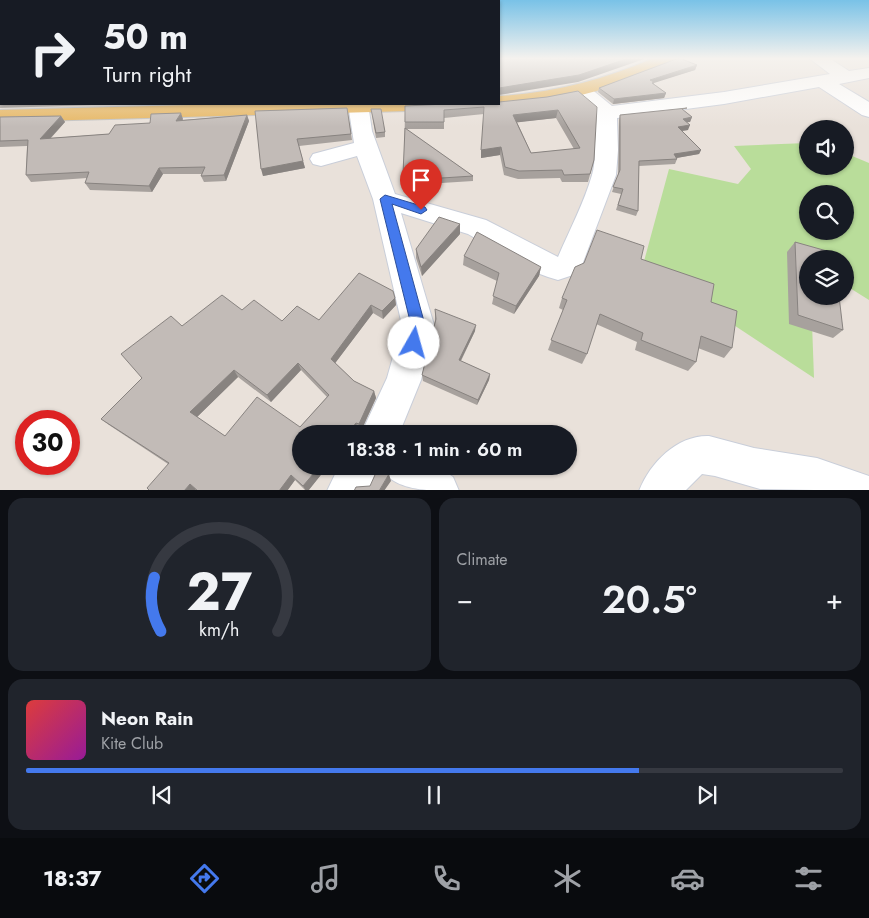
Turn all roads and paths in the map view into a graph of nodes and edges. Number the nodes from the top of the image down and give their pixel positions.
1 (611, 81) edge
2 (829, 81) edge
3 (824, 82) junction
4 (583, 92) junction
5 (500, 102) edge
6 (359, 105) edge
7 (244, 107) edge
8 (109, 108) edge
9 (869, 111) edge
10 (608, 112) junction
11 (0, 116) edge
12 (366, 147) junction
13 (321, 159) dead end
14 (385, 199) junction
15 (384, 425) edge
16 (356, 475) edge
17 (415, 475) edge
18 (347, 490) edge
19 (439, 490) edge
20 (659, 490) edge
21 (855, 490) edge

1 - 4 main road
2 - 3 street
3 - 9 street
3 - 10 street
4 - 5 main road
4 - 10 street
6 - 7 main road
6 - 12 street
7 - 8 main road
8 - 11 main road
10 - 14 street
12 - 13 street
12 - 14 street
14 - 15 street
16 - 18 street
17 - 19 street
20 - 21 street

